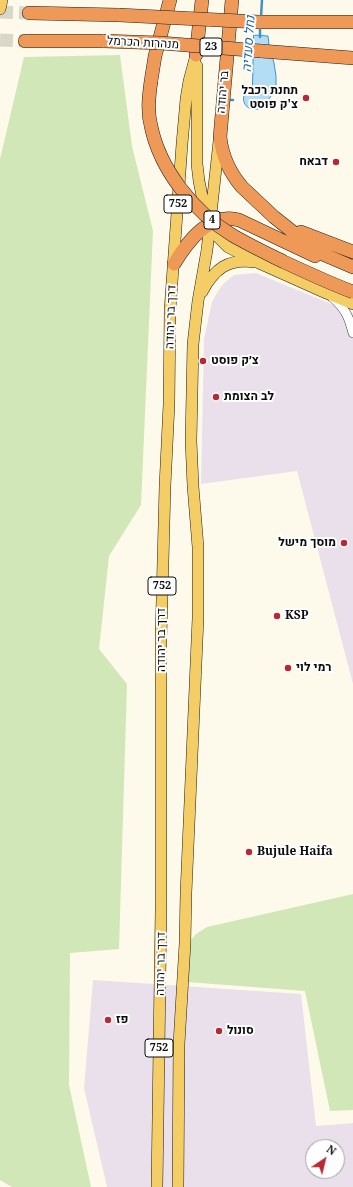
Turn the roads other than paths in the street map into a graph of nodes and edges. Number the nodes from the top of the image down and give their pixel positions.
1 (2, 0) edge
2 (170, 0) edge
3 (202, 0) edge
4 (232, 0) edge
5 (0, 9) edge
6 (29, 13) tunnel mouth
7 (353, 22) edge
8 (25, 40) tunnel mouth
9 (196, 55) junction
10 (353, 58) edge
11 (220, 137) junction
12 (274, 217) junction
13 (209, 225) junction
14 (353, 252) edge
15 (259, 263) junction
16 (174, 264) junction
17 (352, 267) edge
18 (353, 292) edge
19 (326, 293) junction
20 (198, 301) junction
21 (353, 304) edge
22 (353, 333) edge
23 (157, 1187) edge
24 (178, 1187) edge

1 - 5 main road
2 - 18 highway, 4, bridge
3 - 9 highway, דרך בר יהודה / 752
4 - 11 highway, בר יהודה
6 - 7 highway, 23, bridge
8 - 10 highway, מנהרות הכרמל / 23, bridge
9 - 13 main road
9 - 16 main road, דרך בר יהודה / 752
11 - 12 highway, בר יהודה
11 - 13 main road, דרך בר יהודה / 752
12 - 14 highway
12 - 17 highway
13 - 15 main road
13 - 16 highway
13 - 17 highway
13 - 20 main road, דרך בר יהודה / 752
15 - 19 main road
15 - 20 main road
16 - 23 main road, דרך בר יהודה / 752
19 - 21 main road
19 - 22 street
20 - 24 main road, דרך בר יהודה / 752

